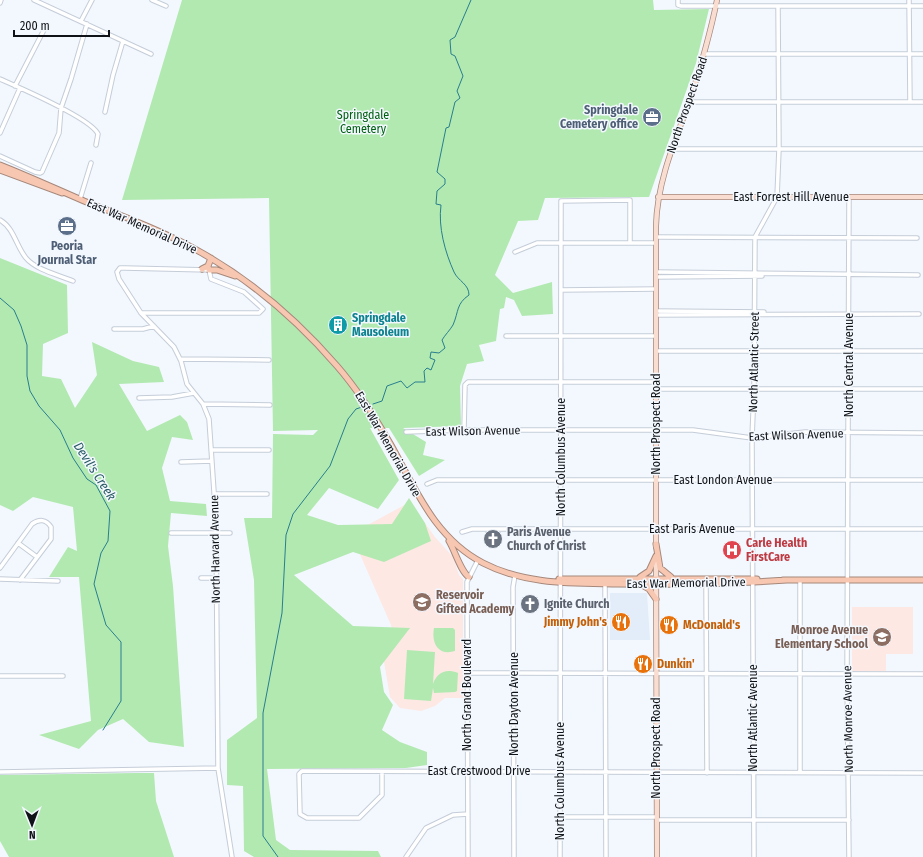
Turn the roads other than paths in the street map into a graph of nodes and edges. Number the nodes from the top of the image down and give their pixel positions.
1 (2, 0) edge
2 (34, 0) edge
3 (92, 0) edge
4 (152, 0) edge
5 (678, 0) edge
6 (717, 0) edge
7 (813, 0) edge
8 (909, 0) edge
9 (0, 3) edge
10 (166, 6) dead end
11 (716, 6) junction
12 (778, 6) junction
13 (813, 6) junction
14 (909, 6) junction
15 (923, 6) edge
16 (81, 21) junction
17 (87, 24) junction
18 (46, 26) dead end
19 (123, 41) junction
20 (151, 54) dead end
21 (705, 54) junction
22 (778, 54) junction
23 (910, 54) junction
24 (923, 54) edge
25 (0, 79) edge
26 (15, 86) junction
27 (20, 88) junction
28 (689, 102) junction
29 (779, 102) junction
30 (910, 102) junction
31 (923, 102) edge
32 (61, 108) junction
33 (105, 112) dead end
34 (0, 132) edge
35 (96, 146) dead end
36 (672, 149) junction
37 (779, 149) junction
38 (923, 150) edge
39 (0, 156) edge
40 (91, 163) dead end
41 (0, 165) edge
42 (0, 170) edge
43 (658, 197) junction
44 (777, 197) junction
45 (923, 197) edge
46 (848, 198) junction
47 (80, 199) junction
48 (0, 220) edge
49 (656, 237) junction
50 (755, 237) junction
51 (849, 237) junction
52 (917, 238) dead end
53 (630, 242) junction
54 (560, 243) junction
55 (656, 243) junction
56 (515, 252) dead end
57 (211, 258) junction
58 (208, 268) junction
59 (202, 269) joint
60 (656, 275) junction
61 (755, 275) junction
62 (849, 275) junction
63 (918, 275) dead end
64 (73, 281) dead end
65 (253, 286) junction
66 (656, 289) junction
67 (561, 290) junction
68 (656, 313) junction
69 (755, 313) junction
70 (849, 313) junction
71 (141, 314) junction
72 (918, 314) dead end
73 (154, 326) junction
74 (114, 329) dead end
75 (506, 336) dead end
76 (560, 336) junction
77 (656, 336) junction
78 (656, 351) junction
79 (755, 351) junction
80 (849, 351) junction
81 (923, 351) edge
82 (180, 359) junction
83 (269, 360) dead end
84 (560, 382) junction
85 (656, 382) junction
86 (656, 389) junction
87 (754, 389) junction
88 (849, 389) junction
89 (923, 389) edge
90 (194, 394) junction
91 (139, 398) dead end
92 (203, 404) junction
93 (270, 404) dead end
94 (464, 430) junction
95 (560, 430) junction
96 (656, 430) junction
97 (406, 432) dead end
98 (849, 433) junction
99 (923, 433) edge
100 (752, 438) junction
101 (211, 450) junction
102 (269, 450) dead end
103 (212, 461) junction
104 (181, 462) dead end
105 (560, 480) junction
106 (656, 480) junction
107 (752, 480) junction
108 (848, 480) junction
109 (923, 480) edge
110 (427, 484) dead end
111 (214, 494) junction
112 (267, 494) dead end
113 (561, 529) junction
114 (656, 529) junction
115 (848, 529) junction
116 (923, 529) edge
117 (752, 530) junction
118 (462, 532) dead end
119 (171, 533) dead end
120 (216, 533) junction
121 (230, 533) dead end
122 (444, 533) junction
123 (18, 543) junction
124 (656, 544) junction
125 (656, 551) junction
126 (37, 557) junction
127 (478, 560) junction
128 (0, 568) edge
129 (515, 575) junction
130 (469, 577) junction
131 (201, 578) dead end
132 (217, 578) junction
133 (632, 578) junction
134 (656, 578) junction
135 (700, 578) junction
136 (0, 579) edge
137 (20, 580) junction
138 (560, 580) junction
139 (752, 580) junction
140 (800, 580) junction
141 (848, 580) junction
142 (923, 580) edge
143 (58, 581) dead end
144 (605, 583) junction
145 (639, 584) junction
146 (656, 584) junction
147 (706, 584) junction
148 (656, 599) junction
149 (467, 673) junction
150 (514, 673) junction
151 (559, 674) junction
152 (605, 674) junction
153 (656, 674) junction
154 (706, 674) junction
155 (753, 674) junction
156 (800, 674) junction
157 (923, 674) edge
158 (847, 675) junction
159 (0, 676) edge
160 (63, 676) dead end
161 (218, 768) junction
162 (468, 771) junction
163 (514, 771) junction
164 (560, 771) junction
165 (606, 771) junction
166 (0, 772) edge
167 (382, 772) junction
168 (657, 772) junction
169 (753, 772) junction
170 (800, 772) junction
171 (849, 772) junction
172 (707, 773) junction
173 (923, 773) edge
174 (468, 814) junction
175 (560, 817) junction
176 (606, 817) junction
177 (657, 819) junction
178 (753, 820) junction
179 (849, 820) junction
180 (232, 857) edge
181 (406, 857) edge
182 (468, 857) edge
183 (514, 857) edge
184 (560, 857) edge
185 (606, 857) edge
186 (657, 857) edge
187 (754, 857) edge
188 (849, 857) edge

1 - 9 street
2 - 16 street
3 - 16 street
4 - 10 street
5 - 11 street
6 - 11 main road, North Prospect Road
7 - 13 street
8 - 14 street
11 - 12 street
11 - 21 main road, North Prospect Road
12 - 13 street
12 - 22 street
13 - 14 street
14 - 15 street
14 - 23 street
16 - 17 street
17 - 19 street
17 - 32 street
18 - 26 street
19 - 20 street
19 - 33 street
21 - 22 street
21 - 28 main road, North Prospect Road
22 - 23 street
22 - 29 street
23 - 24 street
23 - 30 street
25 - 26 street
26 - 27 street
27 - 32 street
27 - 34 street
28 - 29 street
28 - 36 main road, North Prospect Road
29 - 30 street
29 - 37 street
30 - 31 street
32 - 35 street
32 - 39 street
36 - 37 street
36 - 43 main road, North Prospect Road
37 - 38 street
37 - 44 street
40 - 47 street
41 - 47 highway, East War Memorial Drive
42 - 47 highway, East War Memorial Drive
43 - 44 main road, East Forrest Hill Avenue
43 - 49 main road, North Prospect Road
44 - 46 main road, East Forrest Hill Avenue
44 - 50 street, North Atlantic Street
45 - 46 main road, East Forrest Hill Avenue
46 - 51 street, North Central Avenue
47 - 57 highway, East War Memorial Drive
48 - 64 street
49 - 50 street
49 - 55 main road, North Prospect Road
50 - 51 street
50 - 61 street, North Atlantic Street
51 - 52 street
51 - 62 street, North Central Avenue
53 - 54 street
53 - 54 street, North Columbus Avenue
53 - 55 street
54 - 56 street
54 - 67 street, North Columbus Avenue
55 - 60 main road, North Prospect Road
57 - 58 highway
57 - 65 highway, East War Memorial Drive
58 - 59 highway
58 - 65 highway
58 - 71 street
59 - 71 street, North Harvard Avenue
60 - 61 street
60 - 66 main road, North Prospect Road
61 - 62 street
61 - 69 street, North Atlantic Street
62 - 63 street
62 - 70 street, North Central Avenue
65 - 122 highway, East War Memorial Drive
66 - 67 street
66 - 68 main road, North Prospect Road
67 - 76 street, North Columbus Avenue
68 - 69 street
68 - 77 main road, North Prospect Road
69 - 70 street
69 - 79 street, North Atlantic Street
70 - 72 street
70 - 80 street, North Central Avenue
71 - 73 street, North Harvard Avenue
73 - 74 street
73 - 82 street, North Harvard Avenue
75 - 76 street
76 - 77 street
76 - 84 street, North Columbus Avenue
77 - 78 main road, North Prospect Road
78 - 79 street
78 - 85 main road, North Prospect Road
79 - 80 street
79 - 87 street, North Atlantic Street
80 - 81 street
80 - 88 street, North Central Avenue
82 - 83 street
82 - 90 street, North Harvard Avenue
84 - 85 street
84 - 94 street
84 - 95 street, North Columbus Avenue
85 - 86 main road, North Prospect Road
86 - 87 street
86 - 96 main road, North Prospect Road
87 - 88 street
87 - 100 street, North Atlantic Street
88 - 89 street
88 - 98 street, North Central Avenue
90 - 91 street
90 - 92 street, North Harvard Avenue
92 - 93 street
92 - 101 street, North Harvard Avenue
94 - 95 street, East Wilson Avenue
94 - 97 street, East Wilson Avenue
95 - 96 street, East Wilson Avenue
95 - 105 street, North Columbus Avenue
96 - 100 street, East Wilson Avenue
96 - 106 main road, North Prospect Road
98 - 99 street, East Wilson Avenue
98 - 100 street, East Wilson Avenue
98 - 108 street, North Central Avenue
100 - 107 street, North Atlantic Street
101 - 102 street
101 - 103 street, North Harvard Avenue
103 - 104 street
103 - 111 street, North Harvard Avenue
105 - 106 street, East London Avenue
105 - 110 street, East London Avenue
105 - 113 street, North Columbus Avenue
106 - 107 street, East London Avenue
106 - 114 main road, North Prospect Road
107 - 108 street, East London Avenue
107 - 117 street, North Atlantic Street
108 - 109 street, East London Avenue
108 - 115 street, North Central Avenue
111 - 112 street
111 - 120 street, North Harvard Avenue
113 - 114 street, East Paris Avenue
113 - 118 street, East Paris Avenue
113 - 138 street, North Columbus Avenue
114 - 117 street, East Paris Avenue
114 - 124 main road, North Prospect Road
115 - 116 street, East Paris Avenue
115 - 117 street, East Paris Avenue
115 - 141 street, North Central Avenue
117 - 139 street, North Atlantic Street
119 - 120 street
120 - 121 street
120 - 132 street, North Harvard Avenue
122 - 127 highway, East War Memorial Drive
122 - 130 highway
123 - 126 street
123 - 126 street
123 - 128 street
124 - 125 main road, North Prospect Road
124 - 135 highway
125 - 133 highway
125 - 134 main road, North Prospect Road
126 - 137 street
127 - 129 highway, East War Memorial Drive
127 - 130 street, North Grand Boulevard
129 - 138 highway, East War Memorial Drive
129 - 150 street, North Dayton Avenue
130 - 149 street, North Grand Boulevard
131 - 132 street
132 - 161 street, North Harvard Avenue
133 - 134 highway, East War Memorial Drive
133 - 138 highway, East War Memorial Drive
134 - 135 highway, East War Memorial Drive
134 - 146 main road, North Prospect Road
135 - 139 highway, East War Memorial Drive
136 - 137 street
137 - 143 street
138 - 144 highway, East War Memorial Drive
138 - 151 street, North Columbus Avenue
139 - 140 highway, East War Memorial Drive
139 - 147 highway, East War Memorial Drive
139 - 155 street, North Atlantic Avenue
140 - 141 highway, East War Memorial Drive
140 - 156 street
141 - 142 highway, East War Memorial Drive
141 - 158 street, North Monroe Avenue
144 - 145 highway, East War Memorial Drive
144 - 152 street
145 - 146 highway, East War Memorial Drive
145 - 148 highway
146 - 147 highway, East War Memorial Drive
146 - 148 main road, North Prospect Road
147 - 154 street
148 - 153 main road, North Prospect Road
149 - 150 street
149 - 162 street, North Grand Boulevard
150 - 151 street
150 - 163 street, North Dayton Avenue
151 - 152 street
151 - 164 street, North Columbus Avenue
152 - 153 street
152 - 165 street
153 - 154 street
153 - 168 main road, North Prospect Road
154 - 155 street
154 - 172 street
155 - 156 street
155 - 169 street, North Atlantic Avenue
156 - 158 street
156 - 170 street
157 - 158 street
158 - 171 street, North Monroe Avenue
159 - 160 street
161 - 166 street
161 - 180 street, North Harvard Avenue
162 - 163 street, East Crestwood Drive
162 - 167 street, East Crestwood Drive
162 - 174 street, North Grand Boulevard
163 - 164 street, East Crestwood Drive
163 - 183 street, North Dayton Avenue
164 - 165 street, East Crestwood Drive
164 - 175 street, North Columbus Avenue
165 - 168 street, East Crestwood Drive
165 - 176 street
167 - 167 street, East Crestwood Drive
168 - 172 street, East Crestwood Drive
168 - 177 main road, North Prospect Road
169 - 170 street, East Crestwood Drive
169 - 172 street, East Crestwood Drive
169 - 178 street, North Atlantic Avenue
170 - 171 street, East Crestwood Drive
171 - 173 street, East Crestwood Drive
171 - 179 street, North Monroe Avenue
174 - 181 street
174 - 182 street, North Grand Boulevard
175 - 176 street
175 - 184 street, North Columbus Avenue
176 - 177 street
176 - 185 street
177 - 178 street
177 - 186 main road, North Prospect Road
178 - 179 street
178 - 187 street, North Atlantic Avenue
179 - 188 street, North Monroe Avenue

